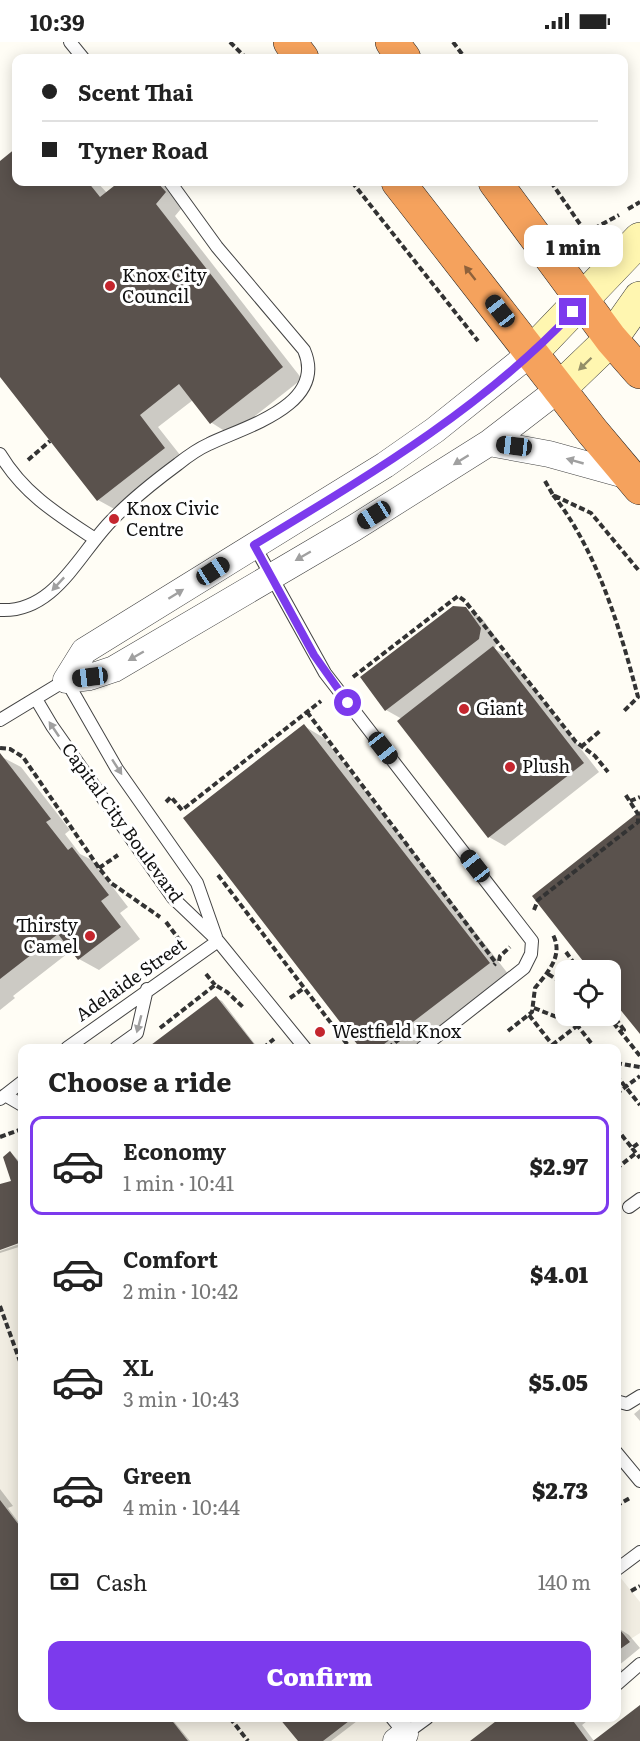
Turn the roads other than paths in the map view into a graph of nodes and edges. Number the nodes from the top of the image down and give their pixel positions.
1 (70, 42) edge
2 (80, 54) edge
3 (173, 186) edge
4 (401, 186) edge
5 (498, 186) edge
6 (640, 239) edge
7 (640, 298) edge
8 (583, 300) junction
9 (611, 339) junction
10 (531, 353) junction
11 (640, 372) edge
12 (559, 389) junction
13 (489, 442) junction
14 (0, 454) edge
15 (636, 483) edge
16 (95, 539) junction
17 (254, 545) junction
18 (270, 575) junction
19 (0, 610) edge
20 (66, 680) junction
21 (36, 699) junction
22 (0, 720) edge
23 (218, 941) junction
24 (147, 989) junction
25 (72, 1044) edge
26 (122, 1044) edge
27 (302, 1044) edge
28 (427, 1044) edge
29 (18, 1085) edge
30 (3, 1097) edge
31 (18, 1103) edge
32 (640, 1199) edge
33 (629, 1207) dead end
34 (640, 1396) edge
35 (621, 1402) edge
36 (621, 1458) edge
37 (640, 1481) edge
38 (640, 1552) edge
39 (621, 1566) edge
40 (640, 1664) edge
41 (621, 1681) edge
42 (418, 1722) edge
43 (398, 1731) edge

1 - 2 lane
3 - 16 lane
10 -> 4 highway
5 - 8 highway
6 - 8 main road
7 - 9 main road
8 - 9 highway
8 - 10 main road
9 - 11 highway
9 -> 12 main road
10 - 12 highway
10 - 17 street
12 - 13 street
12 - 15 highway
15 -> 13 street
13 -> 18 street
14 - 16 lane
16 -> 19 lane
17 - 18 lane
20 -> 17 street
18 -> 20 street
18 - 28 lane
20 - 21 lane
20 -> 23 lane, Capital City Boulevard
21 - 22 lane
23 -> 21 lane, Capital City Boulevard
23 - 24 lane, Adelaide Street
23 - 27 lane, Capital City Boulevard
24 - 25 lane, Adelaide Street
24 -> 26 lane
29 - 30 lane
30 - 31 lane
32 - 33 lane
34 - 35 lane
36 - 37 lane
38 - 39 lane
40 - 41 lane
42 - 43 lane

